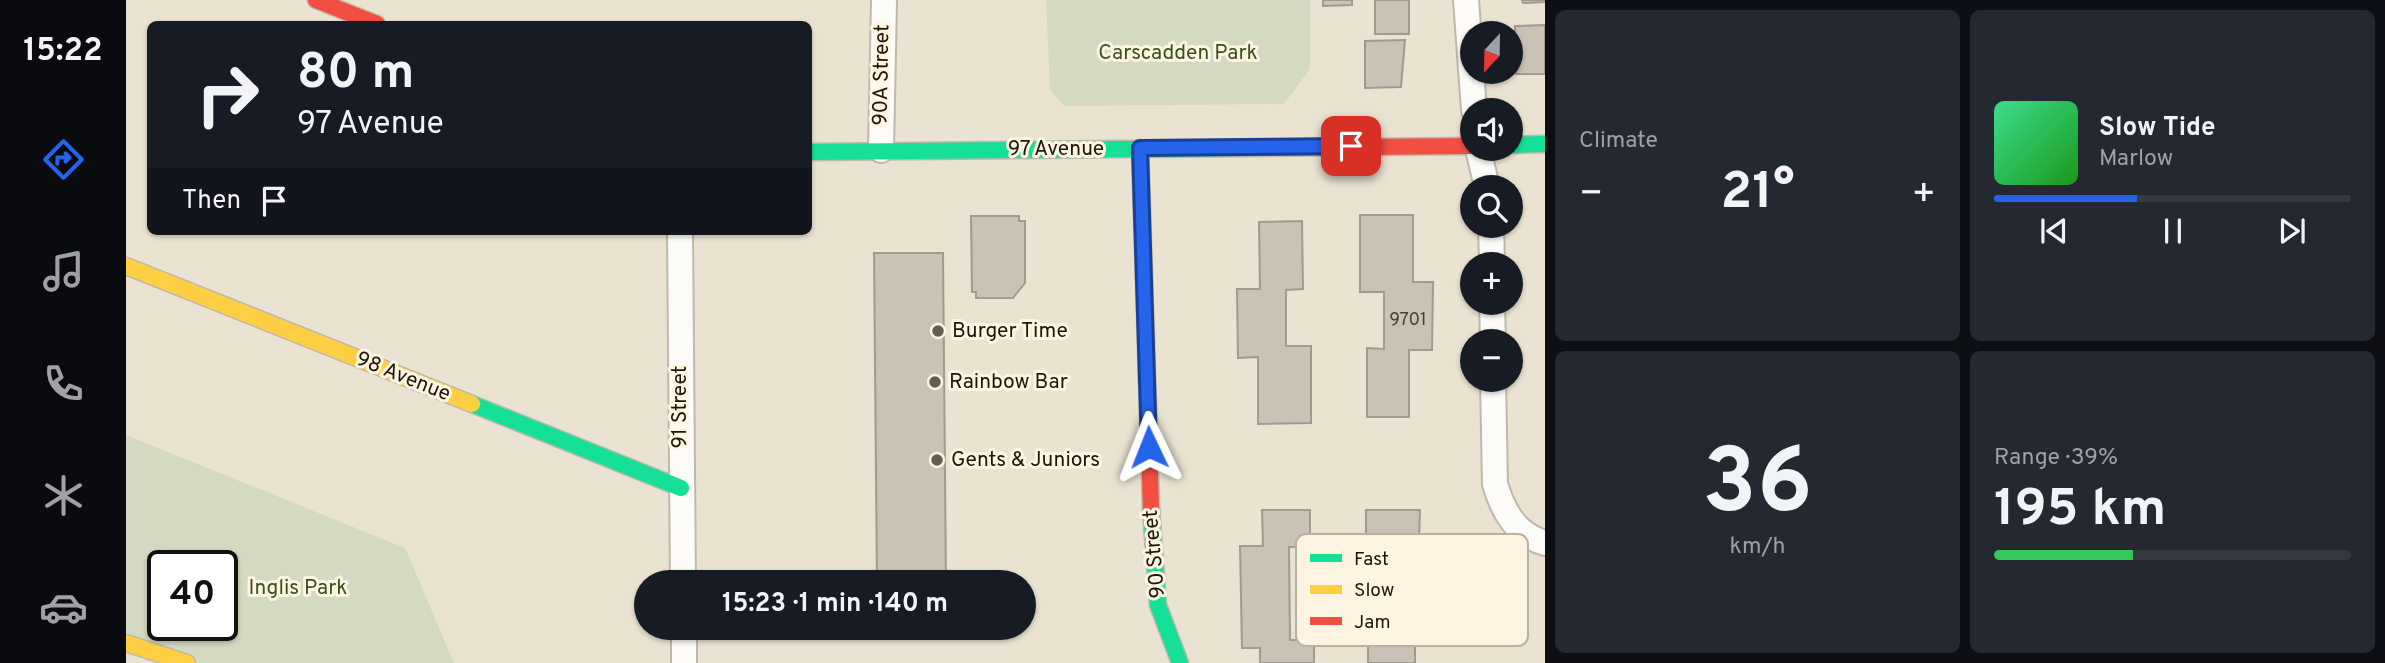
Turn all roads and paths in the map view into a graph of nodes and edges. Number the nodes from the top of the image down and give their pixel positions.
1 (316, 0) edge
2 (884, 0) edge
3 (1466, 0) edge
4 (369, 21) edge
5 (1473, 98) edge
6 (1545, 144) edge
7 (1523, 145) edge
8 (1460, 146) edge
9 (1140, 148) junction
10 (881, 150) junction
11 (812, 152) edge
12 (680, 235) edge
13 (126, 266) edge
14 (1493, 392) edge
15 (681, 488) junction
16 (1537, 540) edge
17 (683, 570) edge
18 (684, 640) edge
19 (126, 643) edge
20 (187, 663) edge
21 (684, 663) edge
22 (1180, 663) edge

1 - 4 street
2 - 10 street, 90A Street
3 - 5 street
6 - 7 street
8 - 9 street, 97 Avenue
9 - 10 street, 97 Avenue
9 - 22 street, 90 Street
10 - 11 street, 97 Avenue
12 - 15 street, 91 Street
13 - 15 street, 98 Avenue
14 - 16 street
15 - 17 street, 91 Street
18 - 21 street
19 - 20 street

